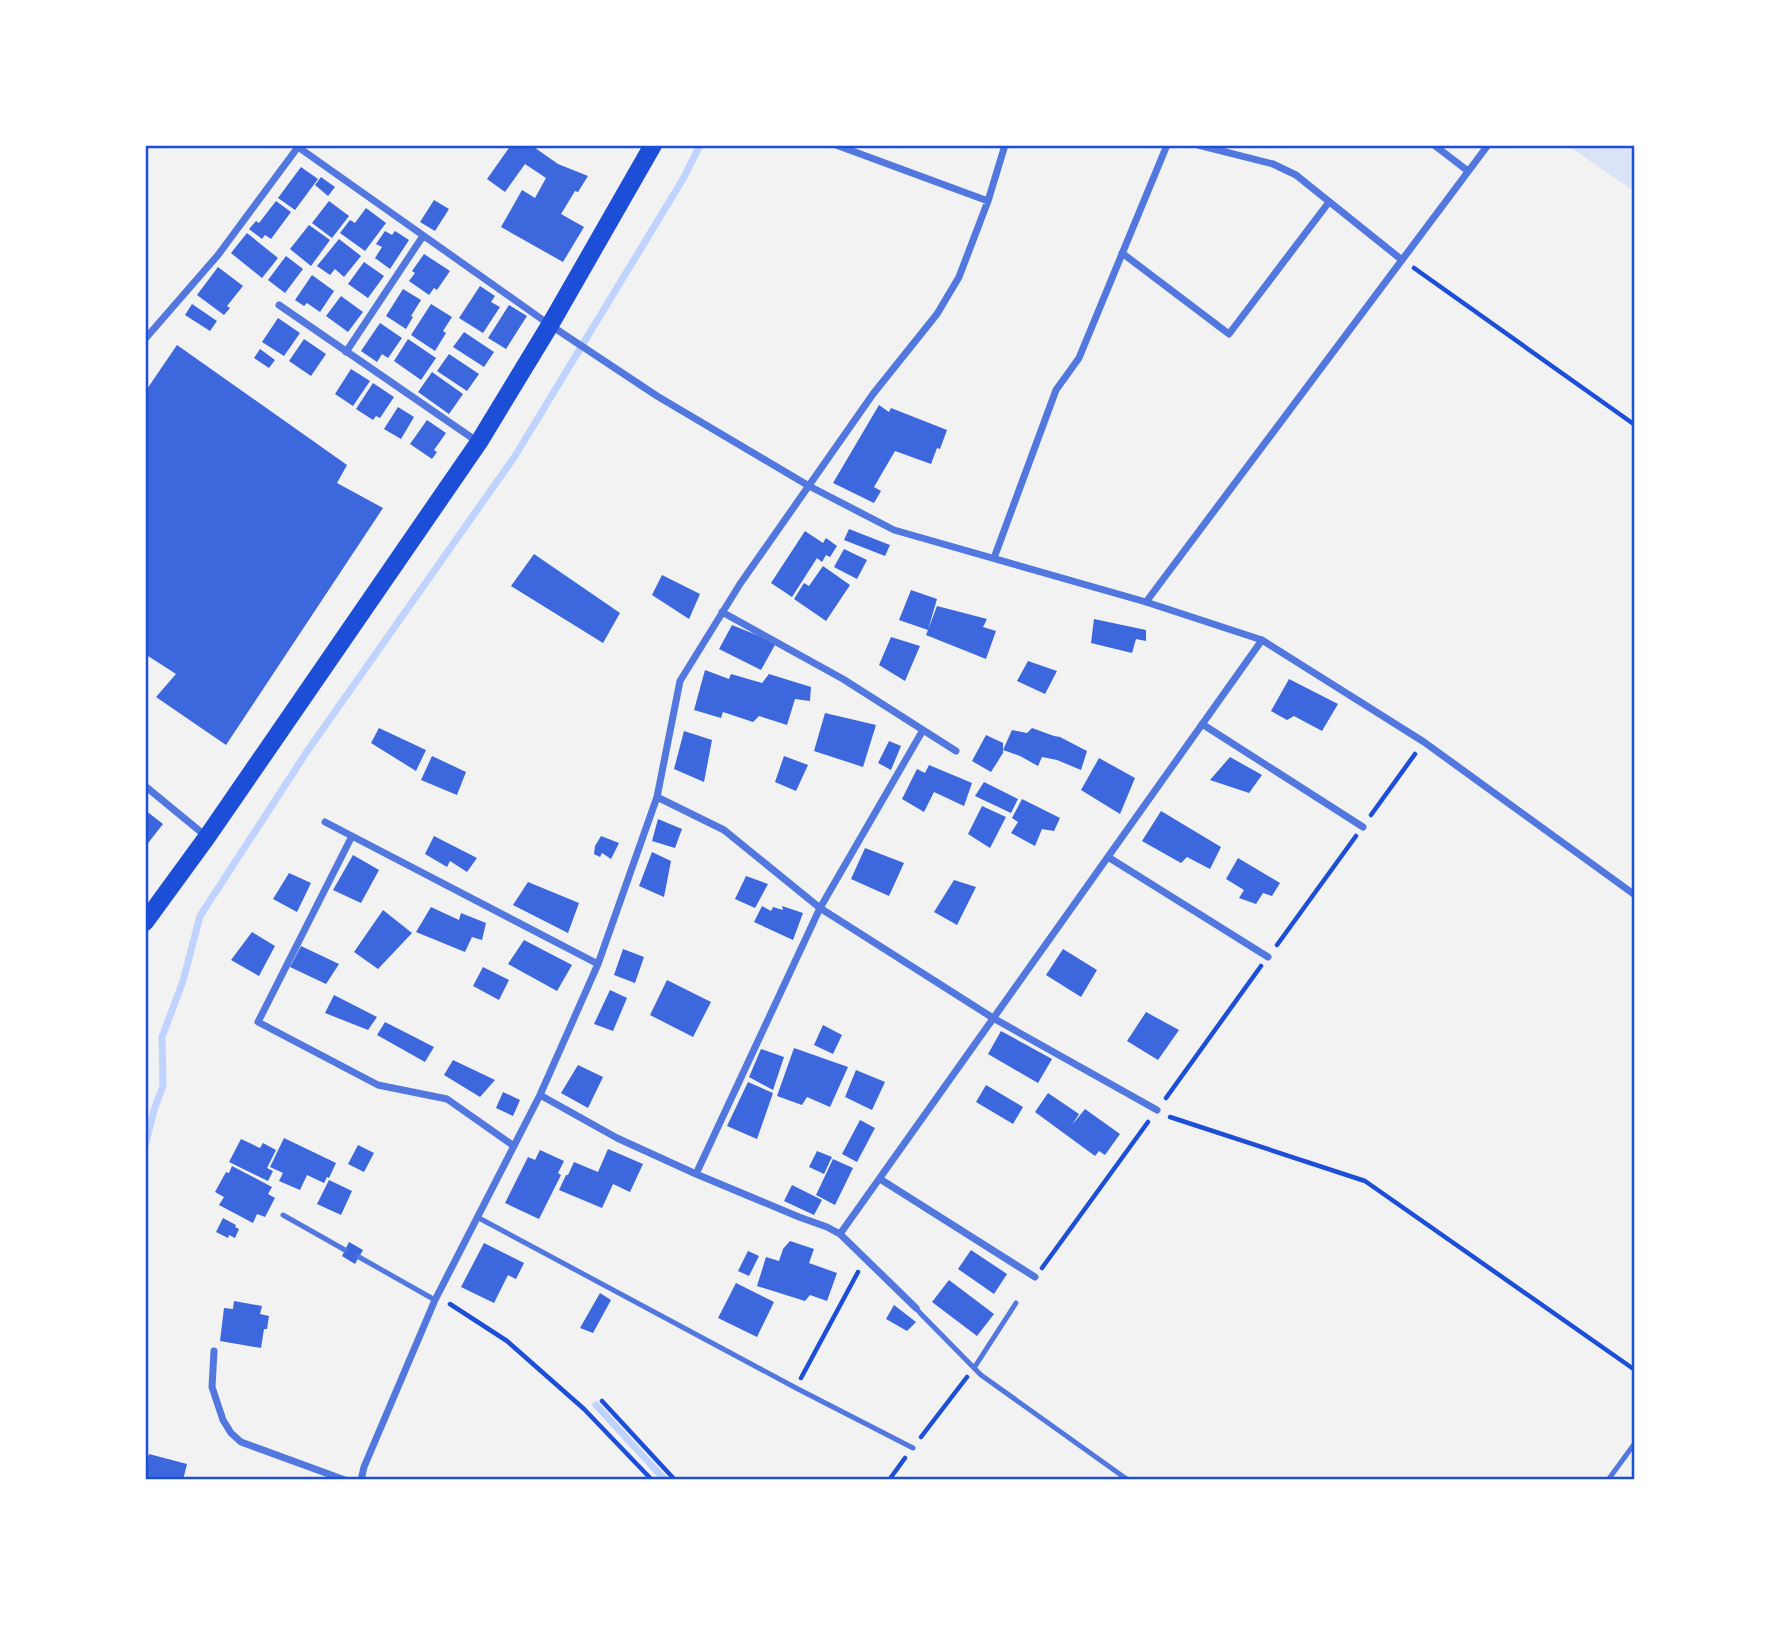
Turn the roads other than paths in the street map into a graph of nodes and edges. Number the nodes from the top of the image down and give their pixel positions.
1 (653, 145) edge
2 (836, 145) edge
3 (1005, 145) edge
4 (1167, 145) edge
5 (1198, 145) edge
6 (1434, 145) edge
7 (1488, 145) edge
8 (1468, 171) junction
9 (988, 201) junction
10 (1329, 201) junction
11 (423, 236) junction
12 (1122, 253) junction
13 (1402, 260) junction
14 (279, 305) dead end
15 (550, 325) junction
16 (145, 339) edge
17 (346, 352) junction
18 (479, 442) junction
19 (808, 486) junction
20 (994, 558) junction
21 (1146, 602) junction
22 (722, 612) junction
23 (1262, 640) junction
24 (1202, 724) junction
25 (923, 730) junction
26 (956, 751) dead end
27 (145, 786) edge
28 (657, 797) junction
29 (325, 822) dead end
30 (1363, 827) road end
31 (352, 836) junction
32 (207, 837) junction
33 (1108, 857) junction
34 (1635, 895) edge
35 (820, 908) junction
36 (145, 922) edge
37 (1268, 957) road end
38 (598, 964) junction
39 (993, 1018) junction
40 (540, 1095) junction
41 (1157, 1110) road end
42 (514, 1146) junction
43 (696, 1174) junction
44 (880, 1179) junction
45 (283, 1215) dead end
46 (477, 1217) junction
47 (839, 1234) junction
48 (345, 1250) dead end
49 (359, 1257) dead end
50 (1035, 1277) road end
51 (436, 1300) junction
52 (1016, 1303) dead end
53 (916, 1307) joint
54 (214, 1351) dead end
55 (974, 1368) junction
56 (1635, 1443) edge
57 (913, 1448) road end
58 (345, 1480) edge
59 (361, 1480) edge
60 (1128, 1480) edge
61 (1608, 1480) edge

1 - 15 main road
2 - 9 street
3 - 9 street
4 - 12 street
5 - 10 street
6 - 8 street
7 - 8 street
8 - 13 street
9 - 19 street
10 - 12 street
10 - 13 street
11 - 15 street
11 - 16 street
11 - 17 street
12 - 20 street
13 - 21 street
14 - 17 street
15 - 18 main road
15 - 19 street
17 - 18 street
18 - 32 main road
19 - 20 street
19 - 22 street
20 - 21 street
21 - 23 street
22 - 25 street
22 - 28 street
23 - 24 street
23 - 34 street
24 - 30 street
24 - 33 street
25 - 26 street
25 - 35 street
27 - 32 street
28 - 35 street
28 - 38 street
29 - 31 street
31 - 38 street
31 - 42 street
32 - 36 main road
33 - 37 street
33 - 39 street
35 - 39 street
35 - 43 street
38 - 40 street
39 - 41 street
39 - 44 street
40 - 42 street
40 - 43 street
42 - 46 street
43 - 47 street
44 - 47 street
44 - 50 street
45 - 48 lane
46 - 51 street
46 - 57 lane
47 - 53 street
49 - 51 lane
51 - 59 street
52 - 55 lane
53 - 55 lane
54 - 58 street
55 - 60 lane
56 - 61 lane

